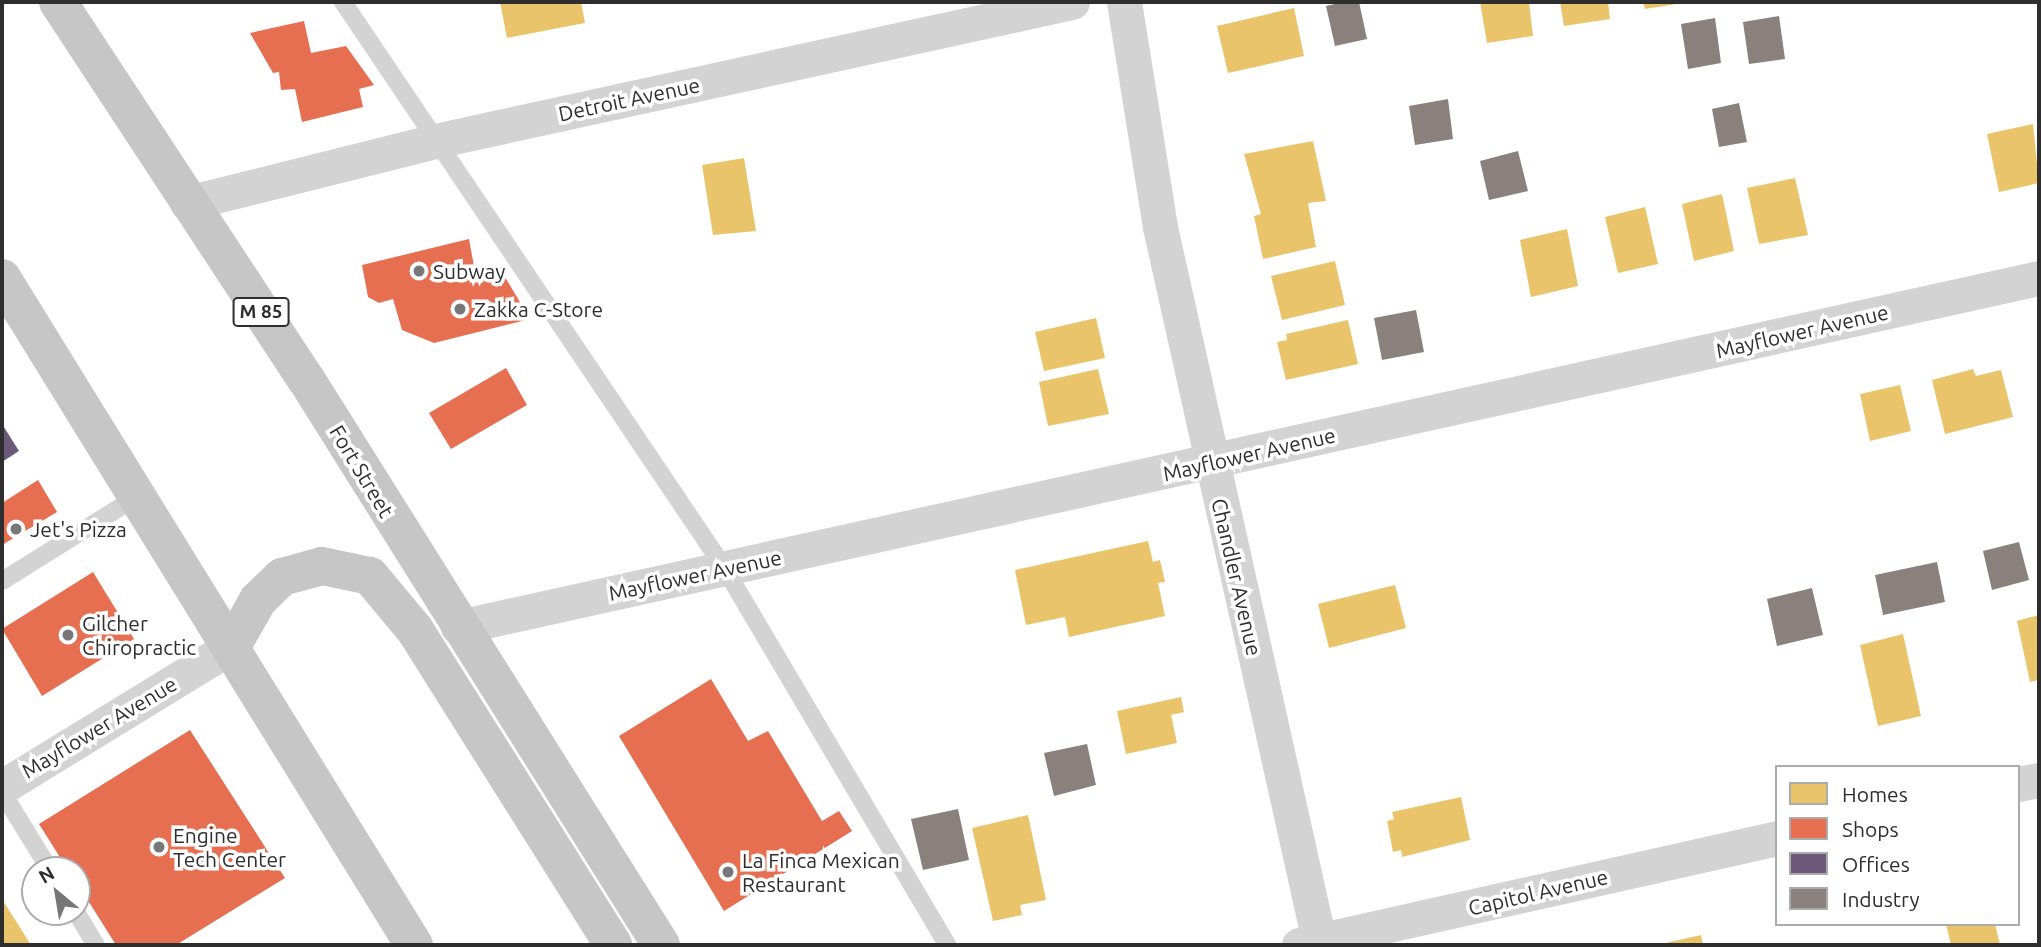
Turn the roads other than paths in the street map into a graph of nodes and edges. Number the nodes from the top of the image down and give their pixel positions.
1 (58, 2) edge
2 (344, 2) edge
3 (1072, 2) edge
4 (1124, 2) edge
5 (435, 141) junction
6 (187, 203) junction
7 (2, 278) edge
8 (2039, 278) edge
9 (1212, 463) junction
10 (138, 496) junction
11 (725, 569) junction
12 (2, 581) edge
13 (458, 626) junction
14 (232, 646) junction
15 (2039, 780) edge
16 (2020, 784) edge
17 (2, 789) edge
18 (1775, 838) edge
19 (42, 856) edge
20 (84, 926) edge
21 (1313, 944) edge
22 (96, 945) edge
23 (414, 945) edge
24 (612, 945) edge
25 (661, 945) edge
26 (947, 945) edge

1 - 6 main road, Fort Street / M 85
2 - 5 lane
3 - 5 street, Detroit Avenue
4 - 9 street, Chandler Avenue
5 - 6 street, Detroit Avenue
5 - 11 lane
6 - 13 main road, Fort Street / M 85
7 - 10 main road
8 - 9 street, Mayflower Avenue
9 - 11 street, Mayflower Avenue
9 - 21 street, Chandler Avenue
10 - 12 lane
10 - 14 main road
11 - 13 street, Mayflower Avenue
11 - 26 lane
13 - 25 main road, Fort Street / M 85
14 - 17 street, Mayflower Avenue
14 - 23 main road
14 - 24 main road
15 - 16 street
17 - 19 lane
18 - 21 street, Capitol Avenue
20 - 22 lane

